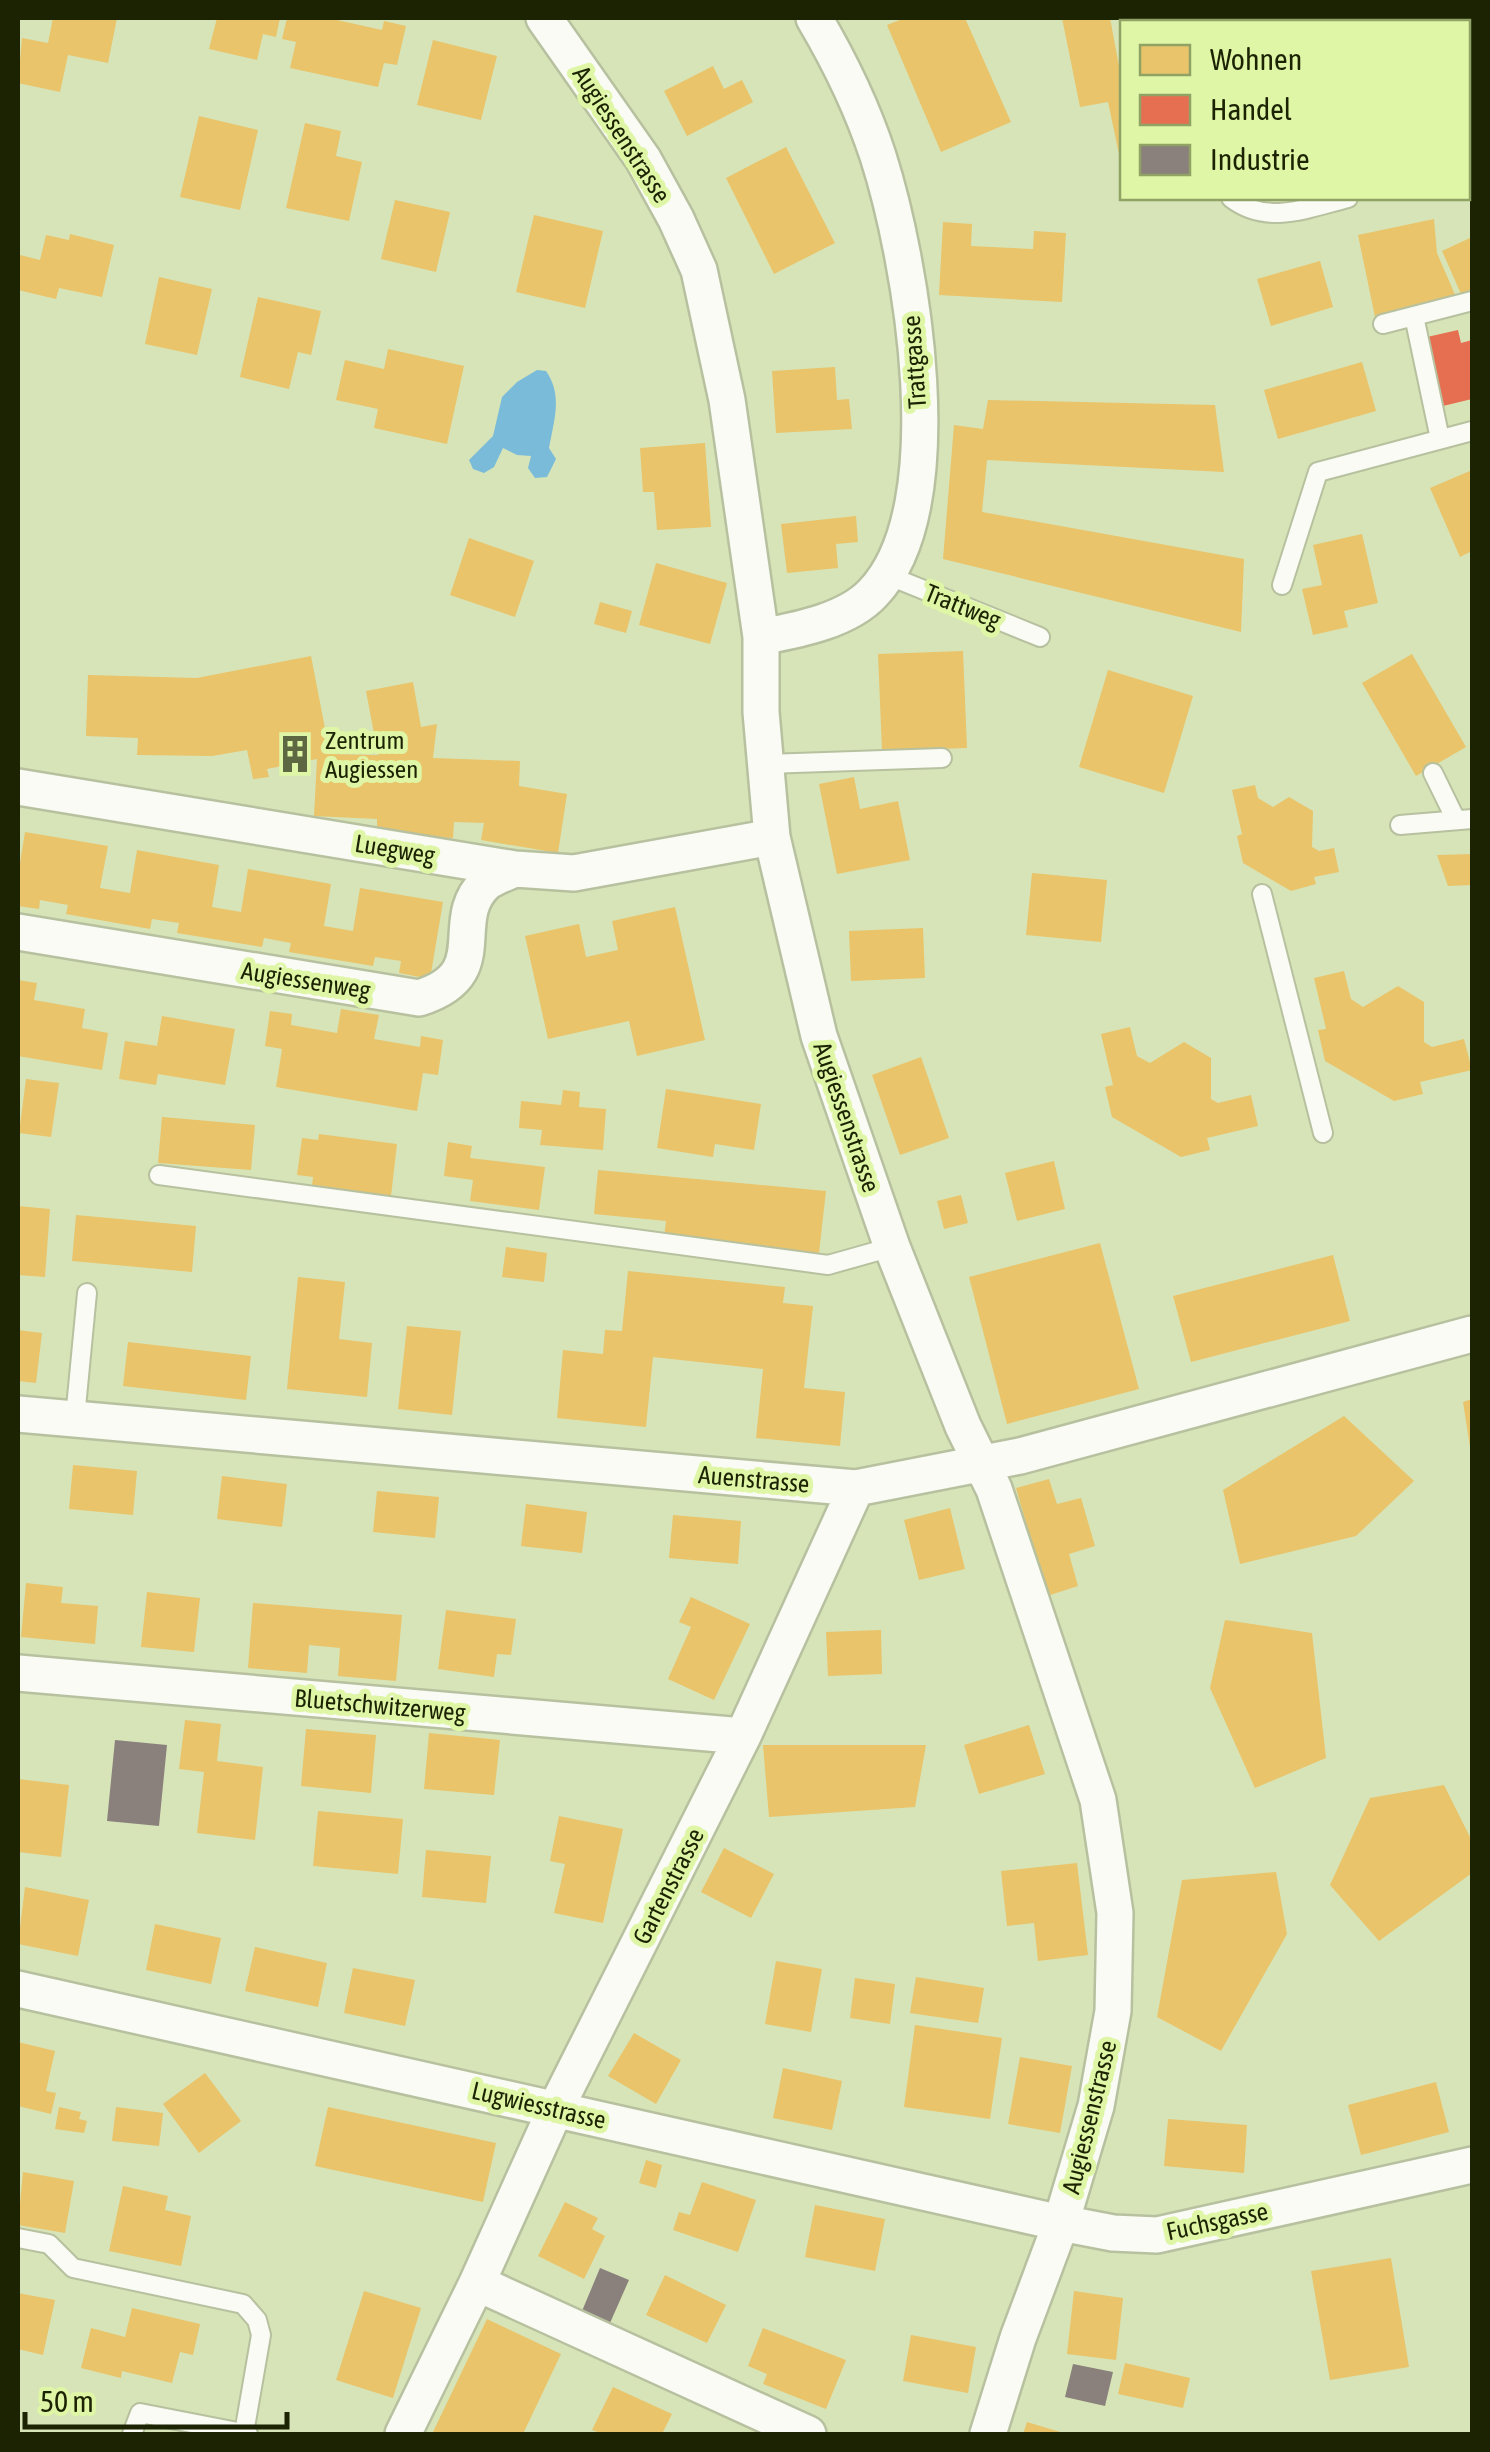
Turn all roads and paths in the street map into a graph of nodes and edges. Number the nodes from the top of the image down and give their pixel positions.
1 (544, 18) edge
2 (814, 18) edge
3 (1234, 200) edge
4 (1340, 200) edge
5 (1472, 301) edge
6 (1414, 316) junction
7 (1383, 324) dead end
8 (1472, 431) edge
9 (1440, 439) junction
10 (887, 574) junction
11 (1282, 585) dead end
12 (1040, 636) dead end
13 (761, 637) junction
14 (942, 758) dead end
15 (766, 764) junction
16 (1432, 773) dead end
17 (18, 787) edge
18 (1464, 820) edge
19 (1400, 825) dead end
20 (772, 837) junction
21 (515, 869) junction
22 (1262, 894) dead end
23 (18, 932) edge
24 (1323, 1133) dead end
25 (159, 1175) dead end
26 (892, 1247) junction
27 (87, 1293) dead end
28 (1472, 1334) edge
29 (18, 1414) edge
30 (75, 1418) junction
31 (982, 1462) junction
32 (856, 1488) junction
33 (18, 1674) edge
34 (743, 1736) junction
35 (18, 1989) edge
36 (556, 2108) junction
37 (1472, 2165) edge
38 (1061, 2224) junction
39 (18, 2238) edge
40 (477, 2283) junction
41 (132, 2434) edge
42 (246, 2434) edge
43 (403, 2434) edge
44 (808, 2434) edge
45 (988, 2434) edge

1 - 13 street, Augiessenstrasse
2 - 10 street, Trattgasse
3 - 4 lane
5 - 6 lane
6 - 7 lane
6 - 9 lane
8 - 9 lane
9 - 11 lane
10 - 12 lane, Trattweg
10 - 13 street, Trattgasse
13 - 15 street, Augiessenstrasse
14 - 15 lane
15 - 20 street, Augiessenstrasse
16 - 18 lane
17 - 21 street, Luegweg
18 - 19 lane
20 - 21 street, Luegweg
20 - 26 street, Augiessenstrasse
21 - 23 street, Augiessenweg
22 - 24 lane
25 - 26 lane
26 - 31 street, Augiessenstrasse
27 - 30 lane
28 - 31 street, Auenstrasse
29 - 30 street, Auenstrasse
30 - 32 street, Auenstrasse
31 - 32 street, Auenstrasse
31 - 38 street, Augiessenstrasse
32 - 34 street, Gartenstrasse
33 - 34 street, Bluetschwitzerweg
34 - 36 street, Gartenstrasse
35 - 36 street, Lugwiesstrasse
36 - 38 street, Lugwiesstrasse
36 - 40 street, Gartenstrasse
37 - 38 street, Fuchsgasse
38 - 45 street
39 - 42 lane
40 - 43 street, Gartenstrasse
40 - 44 street
41 - 42 lane

